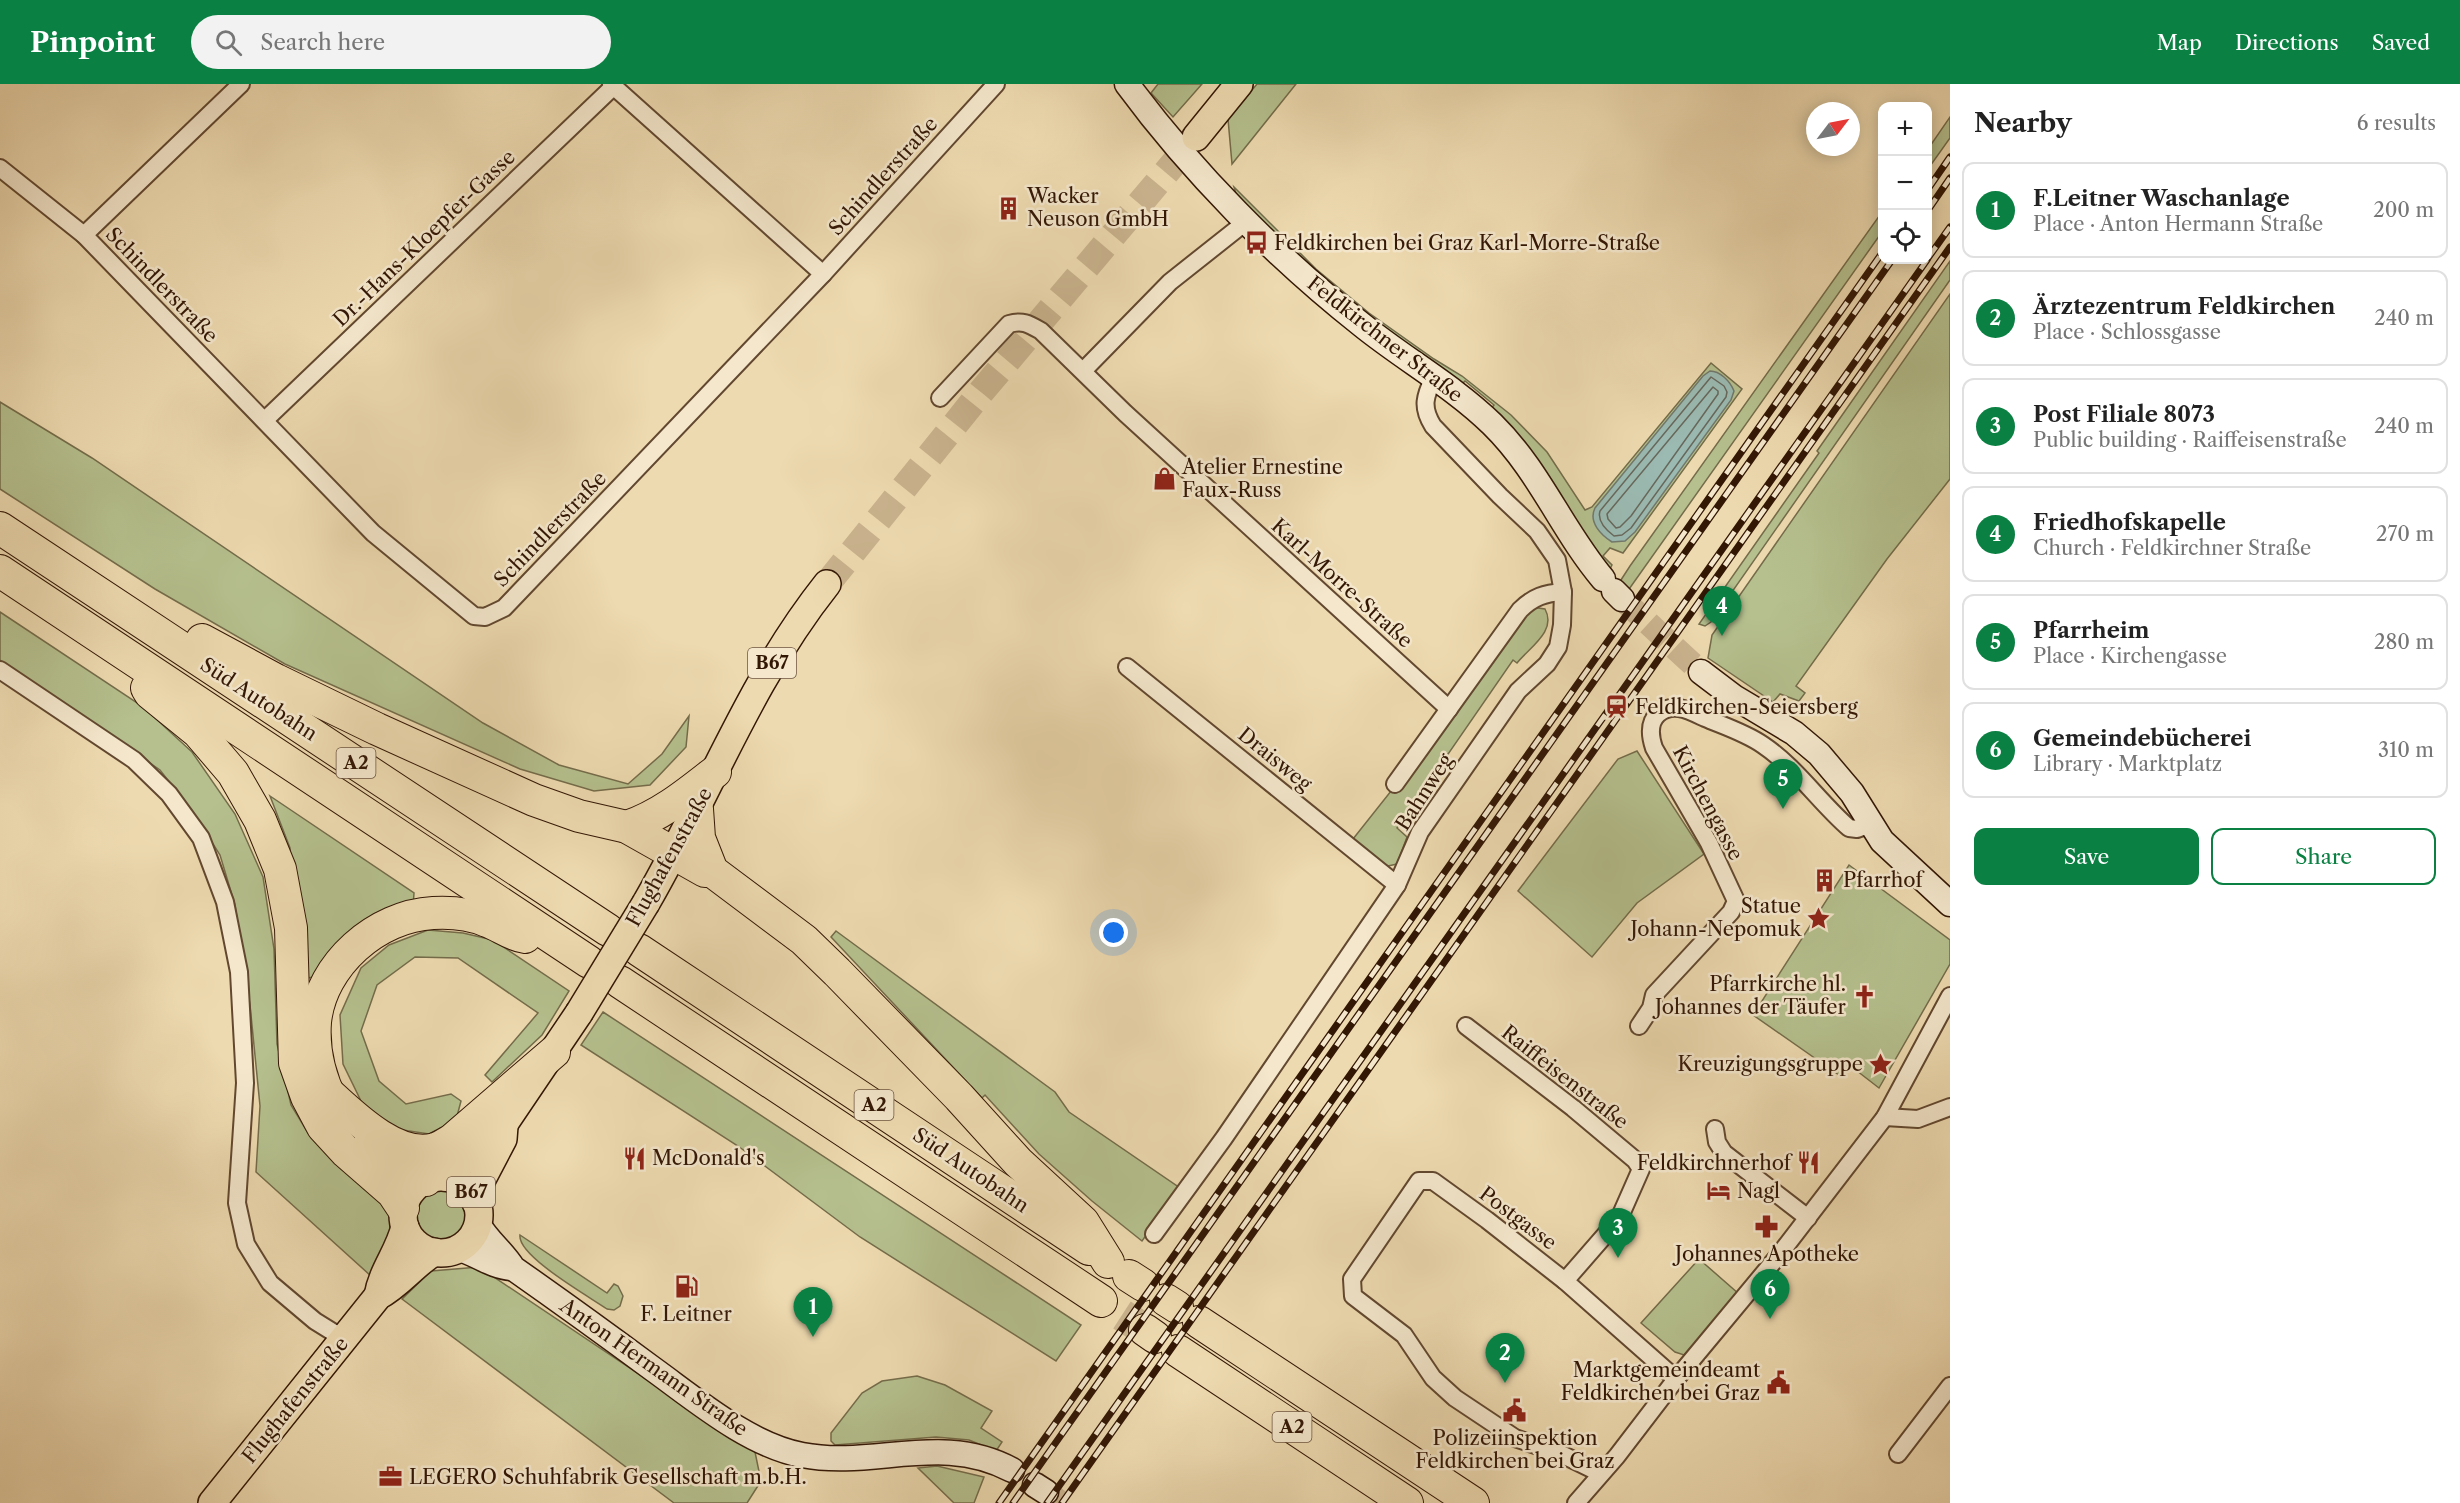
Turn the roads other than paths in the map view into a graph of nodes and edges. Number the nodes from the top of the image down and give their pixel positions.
1 (241, 84) edge
2 (996, 84) edge
3 (1126, 84) edge
4 (1239, 84) edge
5 (612, 85) edge
6 (1196, 137) tunnel mouth
7 (0, 168) edge
8 (1247, 221) junction
9 (84, 235) junction
10 (823, 274) junction
11 (1083, 371) junction
12 (1434, 377) junction
13 (940, 399) dead end
14 (265, 420) junction
15 (0, 528) edge
16 (0, 571) edge
17 (827, 585) tunnel mouth
18 (1613, 590) tunnel mouth
19 (1563, 592) junction
20 (102, 596) junction
21 (134, 660) junction
22 (1127, 667) dead end
23 (0, 670) edge
24 (1701, 672) tunnel mouth
25 (1449, 709) junction
26 (715, 772) junction
27 (1395, 784) dead end
28 (697, 809) junction
29 (1871, 824) junction
30 (627, 828) junction
31 (674, 855) junction
32 (1914, 868) junction
33 (712, 871) junction
34 (1950, 879) edge
35 (1397, 885) junction
36 (1950, 904) edge
37 (608, 930) dead end
38 (553, 939) junction
39 (639, 950) dead end
40 (589, 962) dead end
41 (620, 982) dead end
42 (1950, 996) edge
43 (1466, 1026) dead end
44 (1639, 1026) dead end
45 (554, 1052) junction
46 (327, 1092) junction
47 (1950, 1107) edge
48 (1885, 1117) junction
49 (504, 1124) junction
50 (1715, 1129) dead end
51 (436, 1178) junction
52 (477, 1214) junction
53 (404, 1218) junction
54 (1808, 1218) junction
55 (1154, 1234) dead end
56 (446, 1250) junction
57 (513, 1268) junction
58 (1565, 1281) junction
59 (1149, 1289) junction
60 (378, 1296) junction
61 (344, 1339) junction
62 (1676, 1379) junction
63 (1950, 1386) edge
64 (1898, 1454) dead end
65 (1012, 1470) dead end
66 (1600, 1473) junction
67 (1578, 1501) edge
68 (212, 1503) edge
69 (1407, 1503) edge
70 (1473, 1503) edge

1 - 9 street
2 - 10 street, Schindlerstraße
3 - 8 street, Feldkirchner Straße
4 - 6 main road
5 - 10 street
5 - 14 street, Dr.-Hans-Kloepfer-Gasse
7 - 9 street, Schindlerstraße
8 - 11 street
8 - 12 street, Feldkirchner Straße
9 - 14 street, Schindlerstraße
10 - 14 street, Schindlerstraße
11 - 13 street, Karl-Morre-Straße
11 - 25 street, Karl-Morre-Straße
12 - 18 street, Feldkirchner Straße
12 - 19 street, Bahnweg
15 - 20 highway, Süd Autobahn / A2
16 - 21 highway, Süd Autobahn / A2
17 - 26 main road, Flughafenstraße / B67
19 - 25 street
19 - 35 street, Bahnweg
20 - 30 highway
20 - 37 highway, Süd Autobahn / A2
21 - 38 highway, Süd Autobahn / A2
21 - 53 highway
22 - 35 street, Draisweg
23 - 61 street
24 - 29 street
25 - 27 street
26 - 28 main road, Flughafenstraße / B67
26 - 30 highway
28 - 31 main road, Flughafenstraße / B67
28 - 33 highway
29 - 32 street
29 - 44 street, Kirchengasse
30 - 31 highway
31 - 33 highway
31 - 45 main road, Flughafenstraße / B67, bridge
32 - 34 street
32 - 36 street
33 - 59 highway
35 - 55 street, Bahnweg
38 - 40 highway, Süd Autobahn / A2
38 - 46 highway
39 - 59 highway, Süd Autobahn / A2
41 - 69 highway, Süd Autobahn / A2
42 - 48 street
43 - 58 street, Raiffeisenstraße
45 - 46 highway
45 - 49 main road, Flughafenstraße / B67
46 - 51 highway
47 - 48 street
48 - 54 street
49 - 51 main road, Flughafenstraße / B67
49 - 52 main road, Flughafenstraße / B67
50 - 54 street
51 - 52 main road, B67
51 - 53 main road, Flughafenstraße / B67
52 - 56 main road, Flughafenstraße / B67
52 - 57 street, Anton Hermann Straße
53 - 56 main road
53 - 60 main road, Flughafenstraße / B67
54 - 62 street
56 - 57 street, Anton Hermann Straße
56 - 60 main road, Flughafenstraße / B67
57 - 65 street, Anton Hermann Straße
58 - 62 street, Postgasse
58 - 66 street, Postgasse
59 - 70 highway, Süd Autobahn / A2
60 - 61 main road, Flughafenstraße / B67
61 - 68 main road, Flughafenstraße / B67
62 - 66 street
63 - 64 street
66 - 67 street

